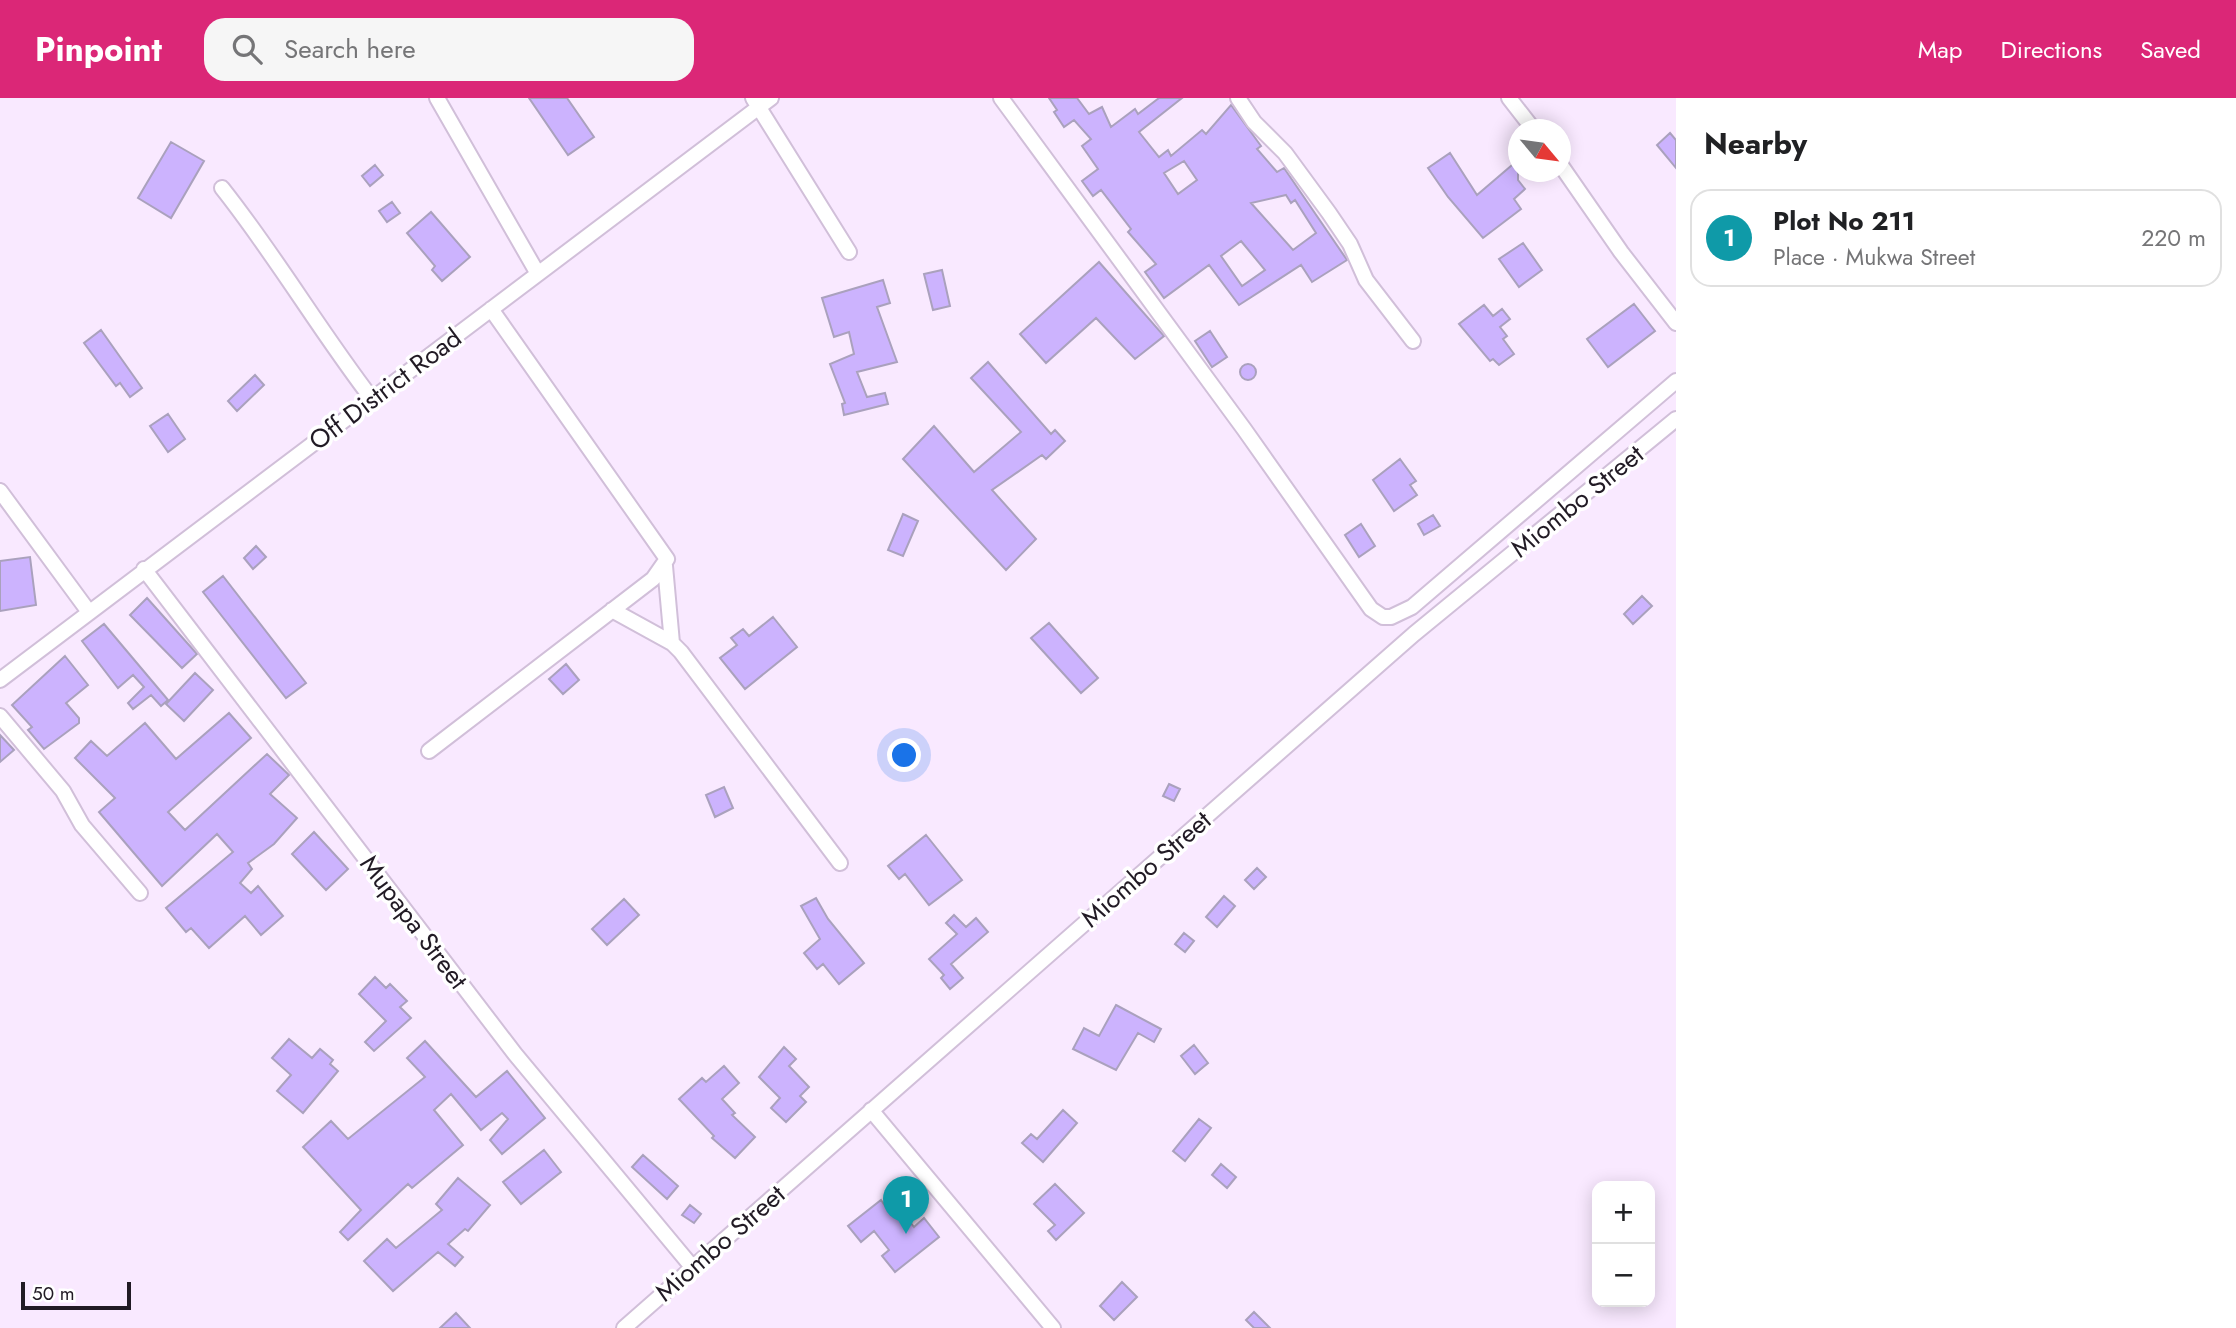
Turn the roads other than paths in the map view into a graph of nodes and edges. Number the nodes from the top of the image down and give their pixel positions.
1 (437, 98) edge
2 (1001, 98) edge
3 (1238, 98) edge
4 (1509, 98) edge
5 (761, 101) edge
6 (1525, 119) edge
7 (1571, 180) edge
8 (222, 188) dead end
9 (849, 252) dead end
10 (537, 274) junction
11 (491, 309) junction
12 (1676, 323) edge
13 (1413, 341) dead end
14 (1676, 380) edge
15 (372, 399) junction
16 (1676, 419) edge
17 (0, 491) edge
18 (665, 566) junction
19 (144, 569) junction
20 (612, 610) junction
21 (89, 611) junction
22 (672, 643) junction
23 (0, 680) edge
24 (0, 716) edge
25 (429, 751) dead end
26 (840, 863) dead end
27 (140, 894) dead end
28 (871, 1110) junction
29 (693, 1268) junction
30 (1049, 1326) edge
31 (624, 1328) edge

1 - 10 street
2 - 14 street
3 - 13 street
4 - 6 street
5 - 9 street
5 - 10 street, Off District Road
7 - 12 street
8 - 15 street
10 - 11 street, Off District Road
11 - 15 street, Off District Road
11 - 18 street
15 - 19 street, Off District Road
16 - 28 street, Miombo Street
17 - 21 street
18 - 20 street
18 - 22 street
19 - 21 street, Off District Road
19 - 29 street, Mupapa Street
20 - 22 street
20 - 25 street
21 - 23 street, Off District Road
22 - 26 street
24 - 27 street
28 - 29 street, Miombo Street
28 - 30 street
29 - 31 street, Miombo Street

